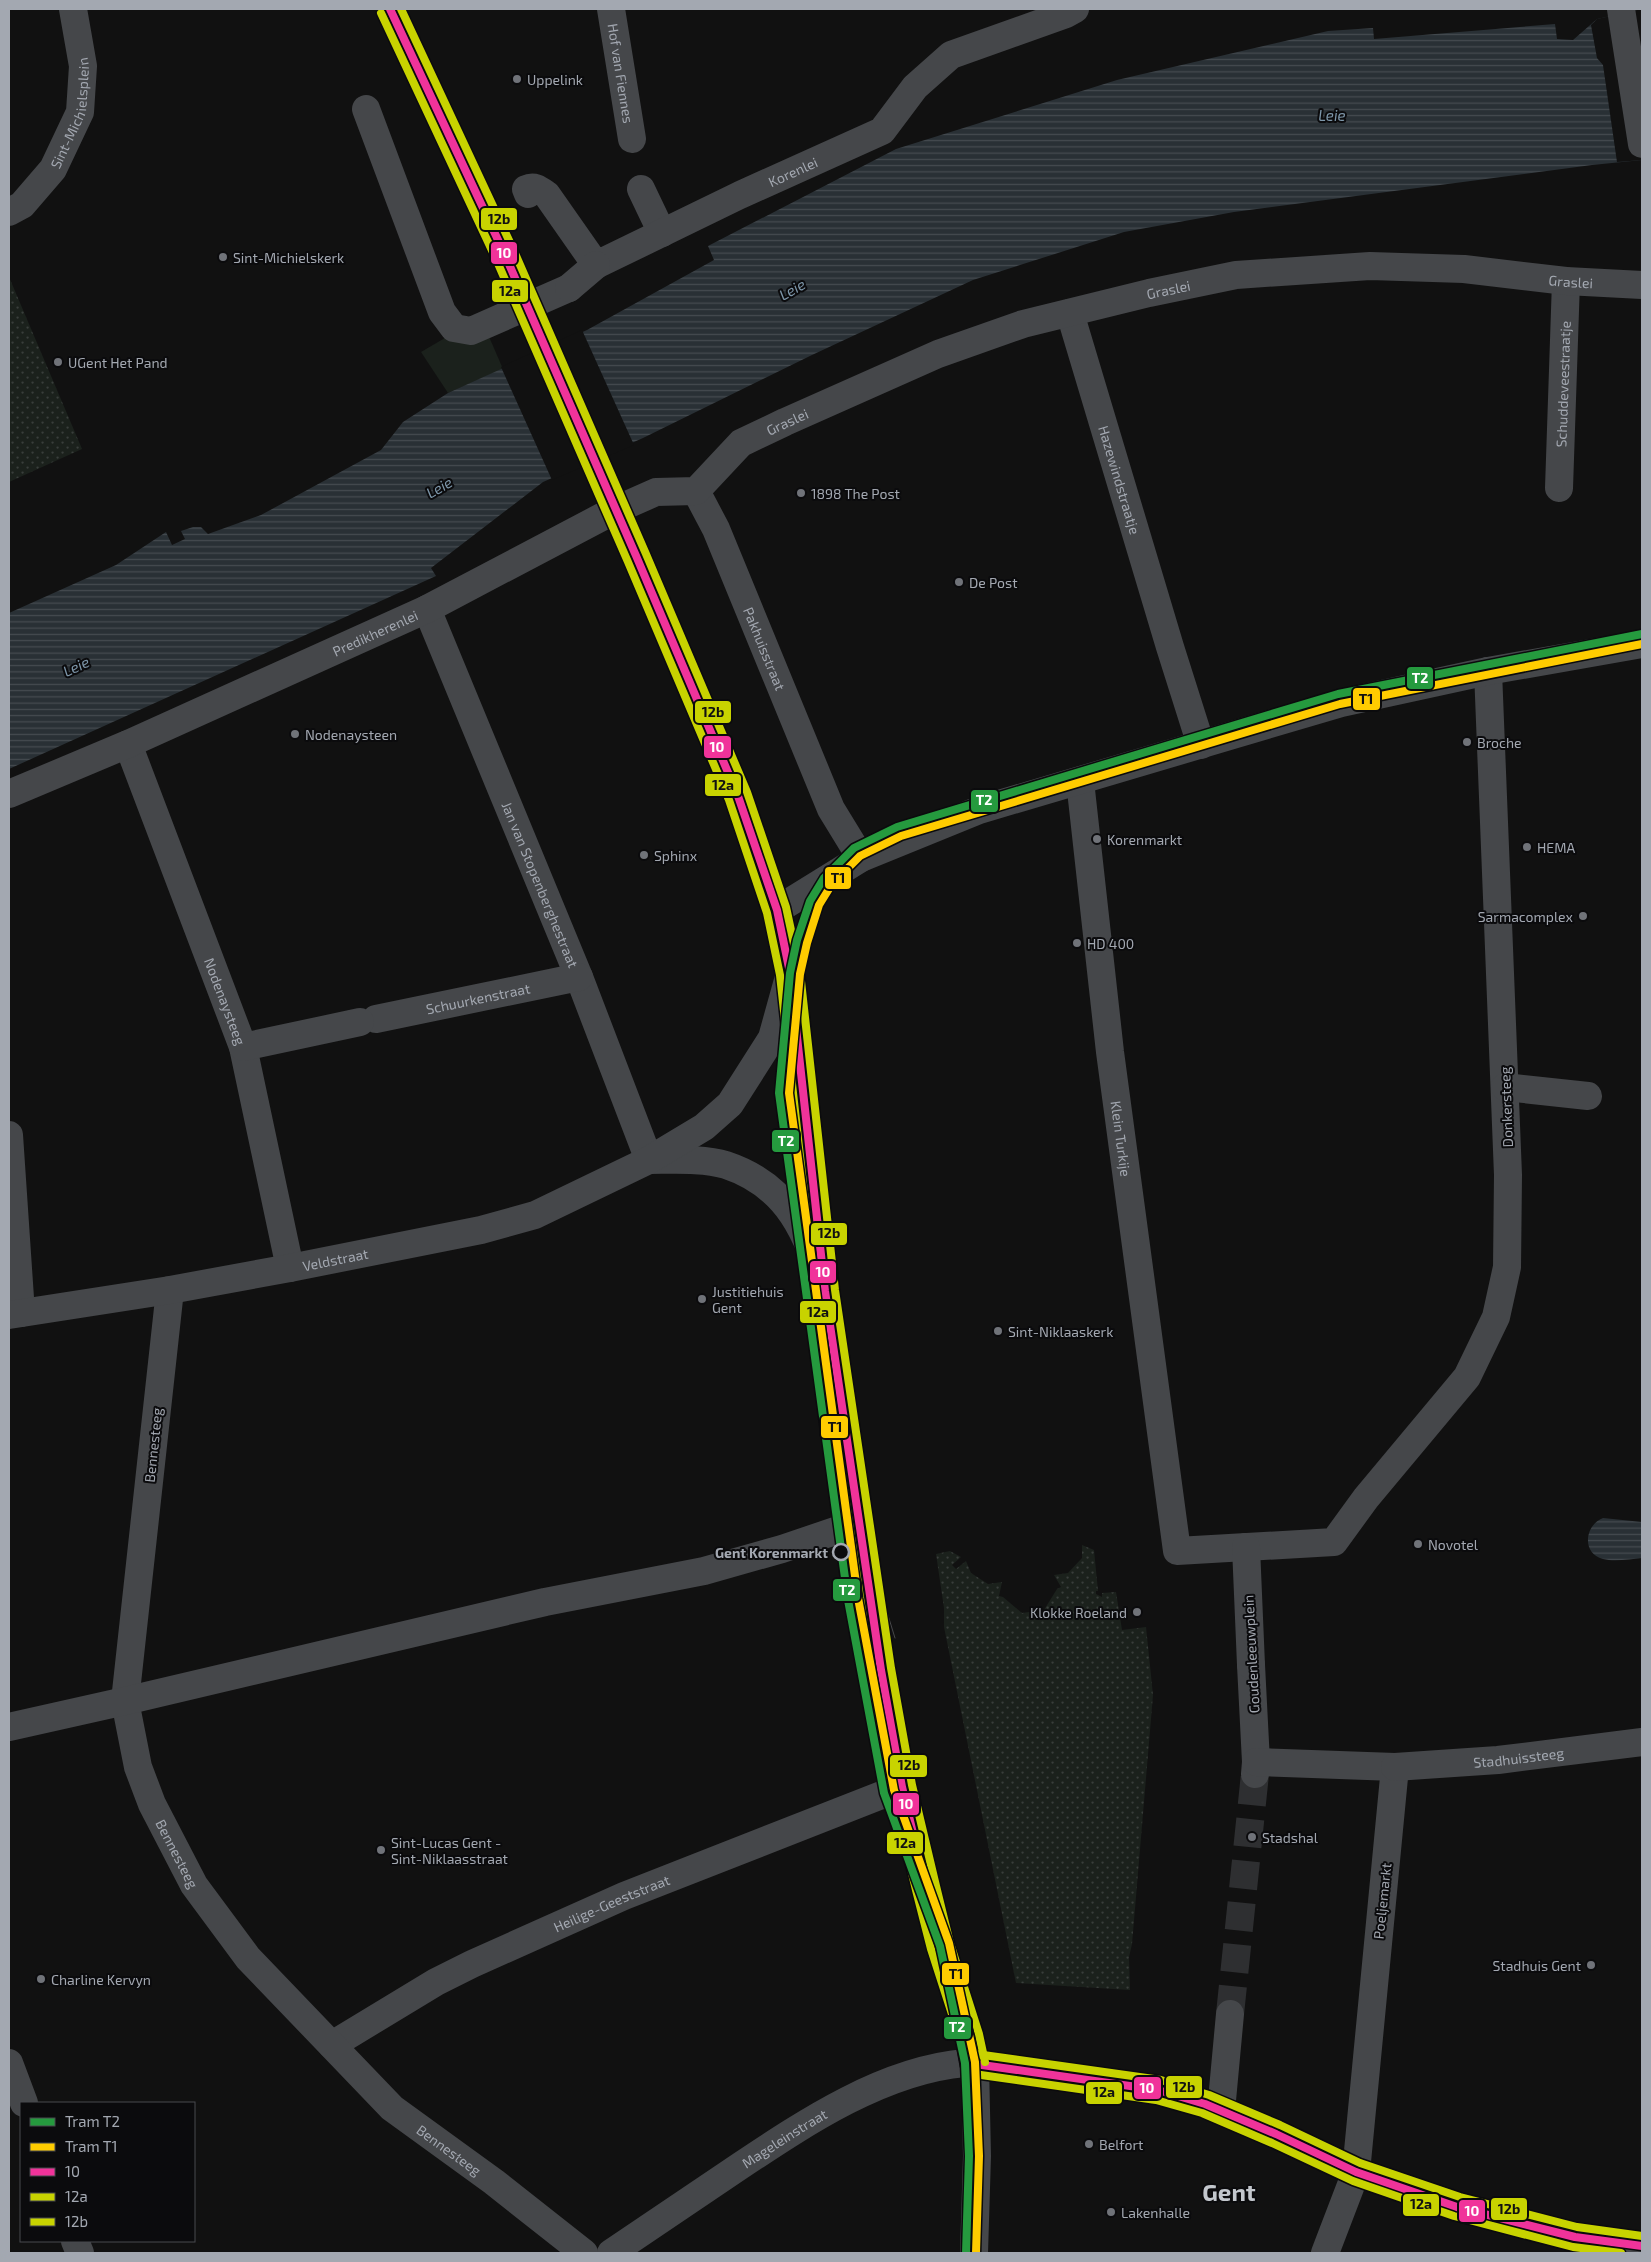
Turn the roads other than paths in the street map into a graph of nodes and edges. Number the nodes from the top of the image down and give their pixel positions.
1 (74, 9) edge
2 (390, 9) edge
3 (610, 9) edge
4 (1075, 9) edge
5 (1621, 9) edge
6 (366, 108) dead end
7 (632, 139) dead end
8 (1642, 144) edge
9 (641, 189) dead end
10 (528, 194) dead end
11 (15, 208) edge
12 (662, 233) junction
13 (596, 265) junction
14 (1566, 281) junction
15 (1642, 285) edge
16 (1070, 313) junction
17 (1559, 488) dead end
18 (696, 491) junction
19 (427, 609) junction
20 (1642, 644) edge
21 (1488, 672) junction
22 (128, 744) junction
23 (1201, 745) junction
24 (1080, 781) junction
25 (9, 794) edge
26 (861, 858) junction
27 (777, 910) junction
28 (790, 973) junction
29 (579, 977) junction
30 (242, 1047) junction
31 (1505, 1088) junction
32 (1588, 1096) dead end
33 (9, 1135) edge
34 (650, 1160) junction
35 (290, 1268) junction
36 (170, 1290) junction
37 (825, 1291) junction
38 (15, 1314) edge
39 (857, 1514) junction
40 (1246, 1546) junction
41 (125, 1702) junction
42 (9, 1727) edge
43 (1642, 1742) edge
44 (1395, 1767) junction
45 (902, 1787) junction
46 (1230, 2014) tunnel mouth
47 (332, 2045) junction
48 (9, 2062) edge
49 (975, 2064) junction
50 (24, 2102) edge
51 (1220, 2111) junction
52 (1356, 2172) junction
53 (1642, 2246) edge
54 (584, 2253) edge
55 (611, 2253) edge
56 (974, 2253) edge
57 (1325, 2253) edge

1 - 11 street, Sint-Michielsplein
2 - 27 street, bridge
3 - 7 street, Hof van Fiennes
4 - 12 street, Korenlei
5 - 8 street
6 - 13 street, Korenlei
9 - 12 street
10 - 13 street
12 - 13 street, Korenlei
14 - 15 street, Graslei
14 - 16 street, Graslei
14 - 17 street, Schuddeveestraatje
16 - 18 street, Graslei
16 - 23 street, Hazewindstraatje
18 - 19 street, Predikherenlei
18 - 26 street, Pakhuisstraat
19 - 22 street, Predikherenlei
19 - 29 street, Jan van Stopenberghestraat
20 - 21 street
21 - 23 street
21 - 31 street, Donkersteeg
22 - 25 street, Predikherenlei
22 - 30 street, Nodenaysteeg
23 - 24 street
24 - 26 street
24 - 40 street, Klein Turkije
26 - 27 street
27 - 28 street
28 - 34 street, Veldstraat
28 - 37 street
29 - 30 street, Schuurkenstraat
29 - 34 street, Jan van Stopenberghestraat
30 - 35 street, Nodenaysteeg
31 - 32 street
31 - 40 street, Donkersteeg
33 - 38 street
34 - 35 street, Veldstraat
34 - 37 street
35 - 36 street, Veldstraat
36 - 38 street, Veldstraat
36 - 41 street, Bennesteeg
37 - 39 street
39 - 41 street
39 - 45 street
40 - 44 street, Goudenleeuwplein
41 - 42 street
41 - 47 street, Bennesteeg
43 - 44 street, Stadhuissteeg
44 - 52 street, Poeljemarkt
45 - 47 street, Heilige-Geeststraat
45 - 49 street
46 - 51 street
47 - 54 street, Bennesteeg
48 - 50 street
49 - 51 street, Mageleinstraat
49 - 55 street, Mageleinstraat
49 - 56 street
51 - 52 street, Mageleinstraat
52 - 53 street, Mageleinstraat
52 - 57 street, Poeljemarkt

